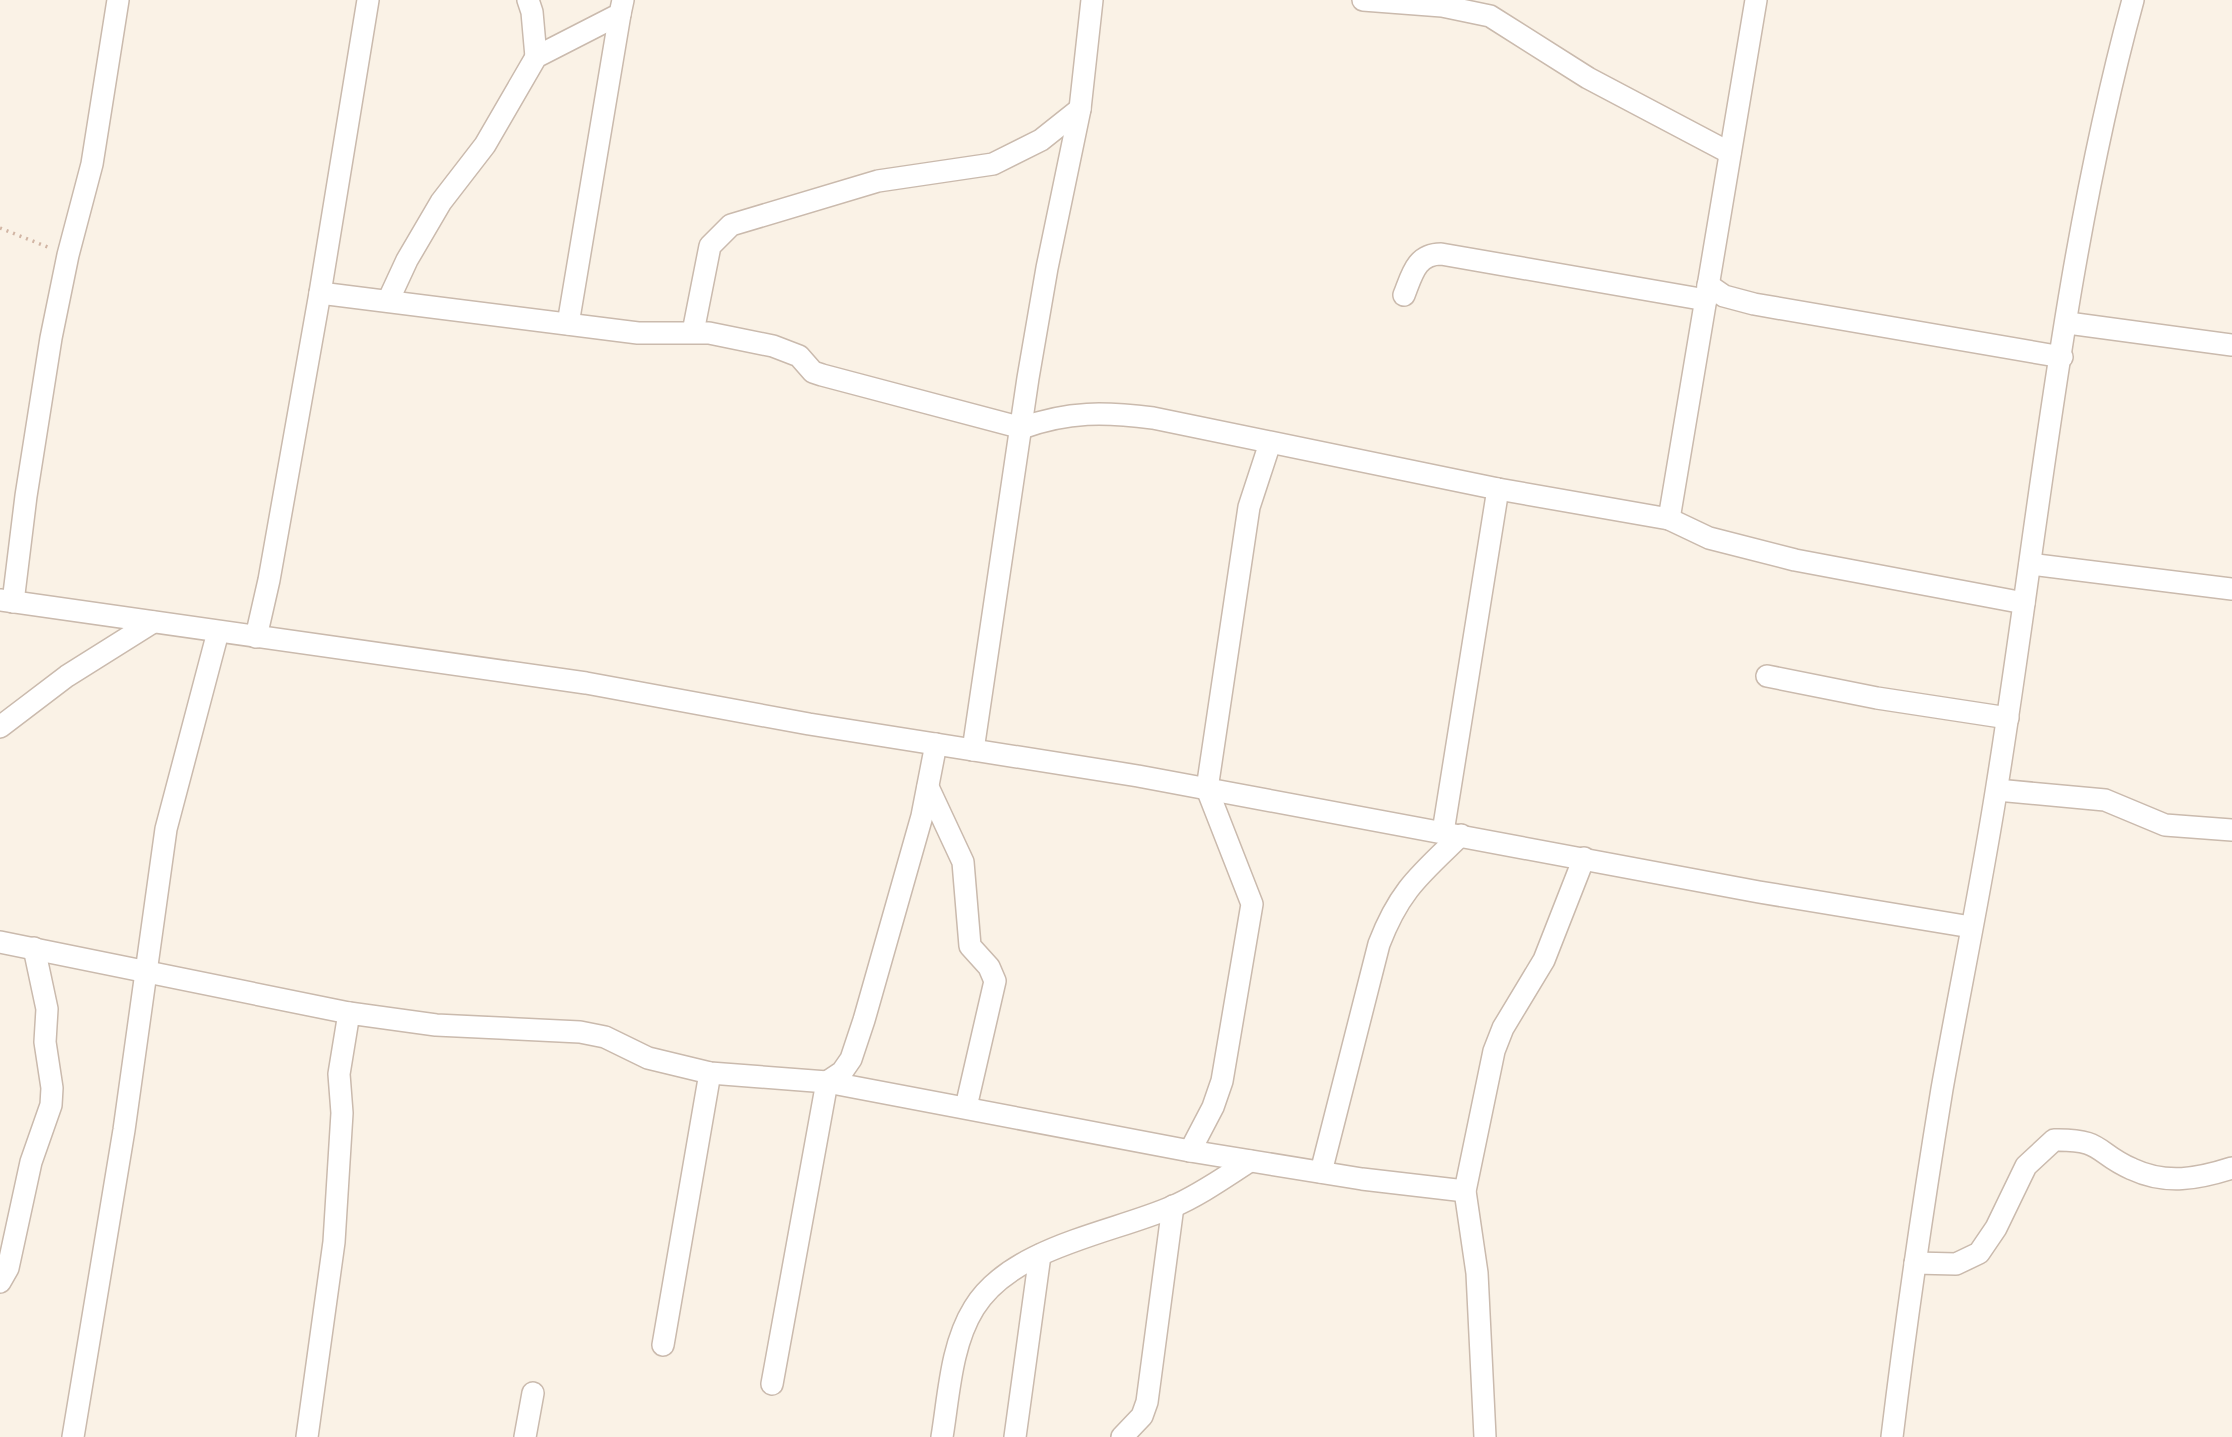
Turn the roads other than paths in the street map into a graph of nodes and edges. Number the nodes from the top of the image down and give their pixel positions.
1 (118, 0) edge
2 (368, 0) edge
3 (528, 0) edge
4 (1092, 0) edge
5 (1363, 0) edge
6 (1756, 0) edge
7 (2133, 0) edge
8 (622, 7) edge
9 (536, 57) junction
10 (1080, 109) junction
11 (1730, 153) junction
12 (1707, 292) junction
13 (320, 293) junction
14 (1404, 295) dead end
15 (388, 301) junction
16 (2068, 323) junction
17 (568, 324) junction
18 (693, 332) junction
19 (2232, 345) edge
20 (2062, 357) junction
21 (1022, 428) junction
22 (1270, 443) junction
23 (1498, 489) junction
24 (1669, 519) junction
25 (2030, 564) junction
26 (2232, 589) edge
27 (7, 601) edge
28 (2024, 603) junction
29 (153, 622) junction
30 (218, 632) junction
31 (256, 637) junction
32 (1767, 676) dead end
33 (2008, 718) junction
34 (0, 727) edge
35 (936, 744) junction
36 (973, 750) junction
37 (928, 787) junction
38 (1207, 789) junction
39 (1997, 790) junction
40 (2232, 830) edge
41 (1452, 834) junction
42 (1584, 858) junction
43 (1972, 927) junction
44 (0, 942) edge
45 (34, 948) junction
46 (146, 971) junction
47 (349, 1013) junction
48 (710, 1073) junction
49 (827, 1082) junction
50 (966, 1107) junction
51 (1190, 1151) junction
52 (1250, 1161) junction
53 (2232, 1168) edge
54 (1321, 1172) junction
55 (1465, 1191) junction
56 (1173, 1206) junction
57 (1041, 1255) junction
58 (1915, 1263) junction
59 (0, 1282) edge
60 (663, 1345) dead end
61 (772, 1384) dead end
62 (533, 1393) dead end
63 (73, 1437) edge
64 (307, 1437) edge
65 (525, 1437) edge
66 (942, 1437) edge
67 (1015, 1437) edge
68 (1122, 1437) edge
69 (1485, 1437) edge
70 (1892, 1437) edge

1 - 27 street
2 - 13 street
3 - 9 street
4 - 10 street
5 - 11 street
6 - 11 street
7 - 16 street
8 - 9 street
8 - 17 street
9 - 15 street
10 - 18 street
10 - 21 street
11 - 12 street
12 - 14 street
12 - 20 street
12 - 24 street
13 - 15 street
13 - 31 street
15 - 17 street
16 - 19 street
16 - 20 street
17 - 18 street
18 - 21 street
20 - 25 street
21 - 22 street
21 - 36 street
22 - 23 street
22 - 38 street
23 - 24 street
23 - 41 street
24 - 28 street
25 - 26 street
25 - 28 street
27 - 29 street
28 - 33 street
29 - 30 street
29 - 34 street
30 - 31 street
30 - 46 street
31 - 35 street
32 - 33 street
33 - 39 street
35 - 36 street
35 - 37 street
36 - 38 street
37 - 49 street
37 - 50 street
38 - 41 street
38 - 51 street
39 - 40 street
39 - 43 street
41 - 42 street
41 - 54 street
42 - 43 street
42 - 55 street
43 - 58 street
44 - 45 street
45 - 46 street
45 - 59 street
46 - 47 street
46 - 63 street
47 - 48 street
47 - 64 street
48 - 49 street
48 - 60 street
49 - 50 street
49 - 61 street
50 - 51 street
51 - 52 street
52 - 54 street
52 - 56 street
53 - 58 street
54 - 55 street
55 - 69 street
56 - 57 street
56 - 68 street
57 - 66 street
57 - 67 street
58 - 70 street
62 - 65 street

